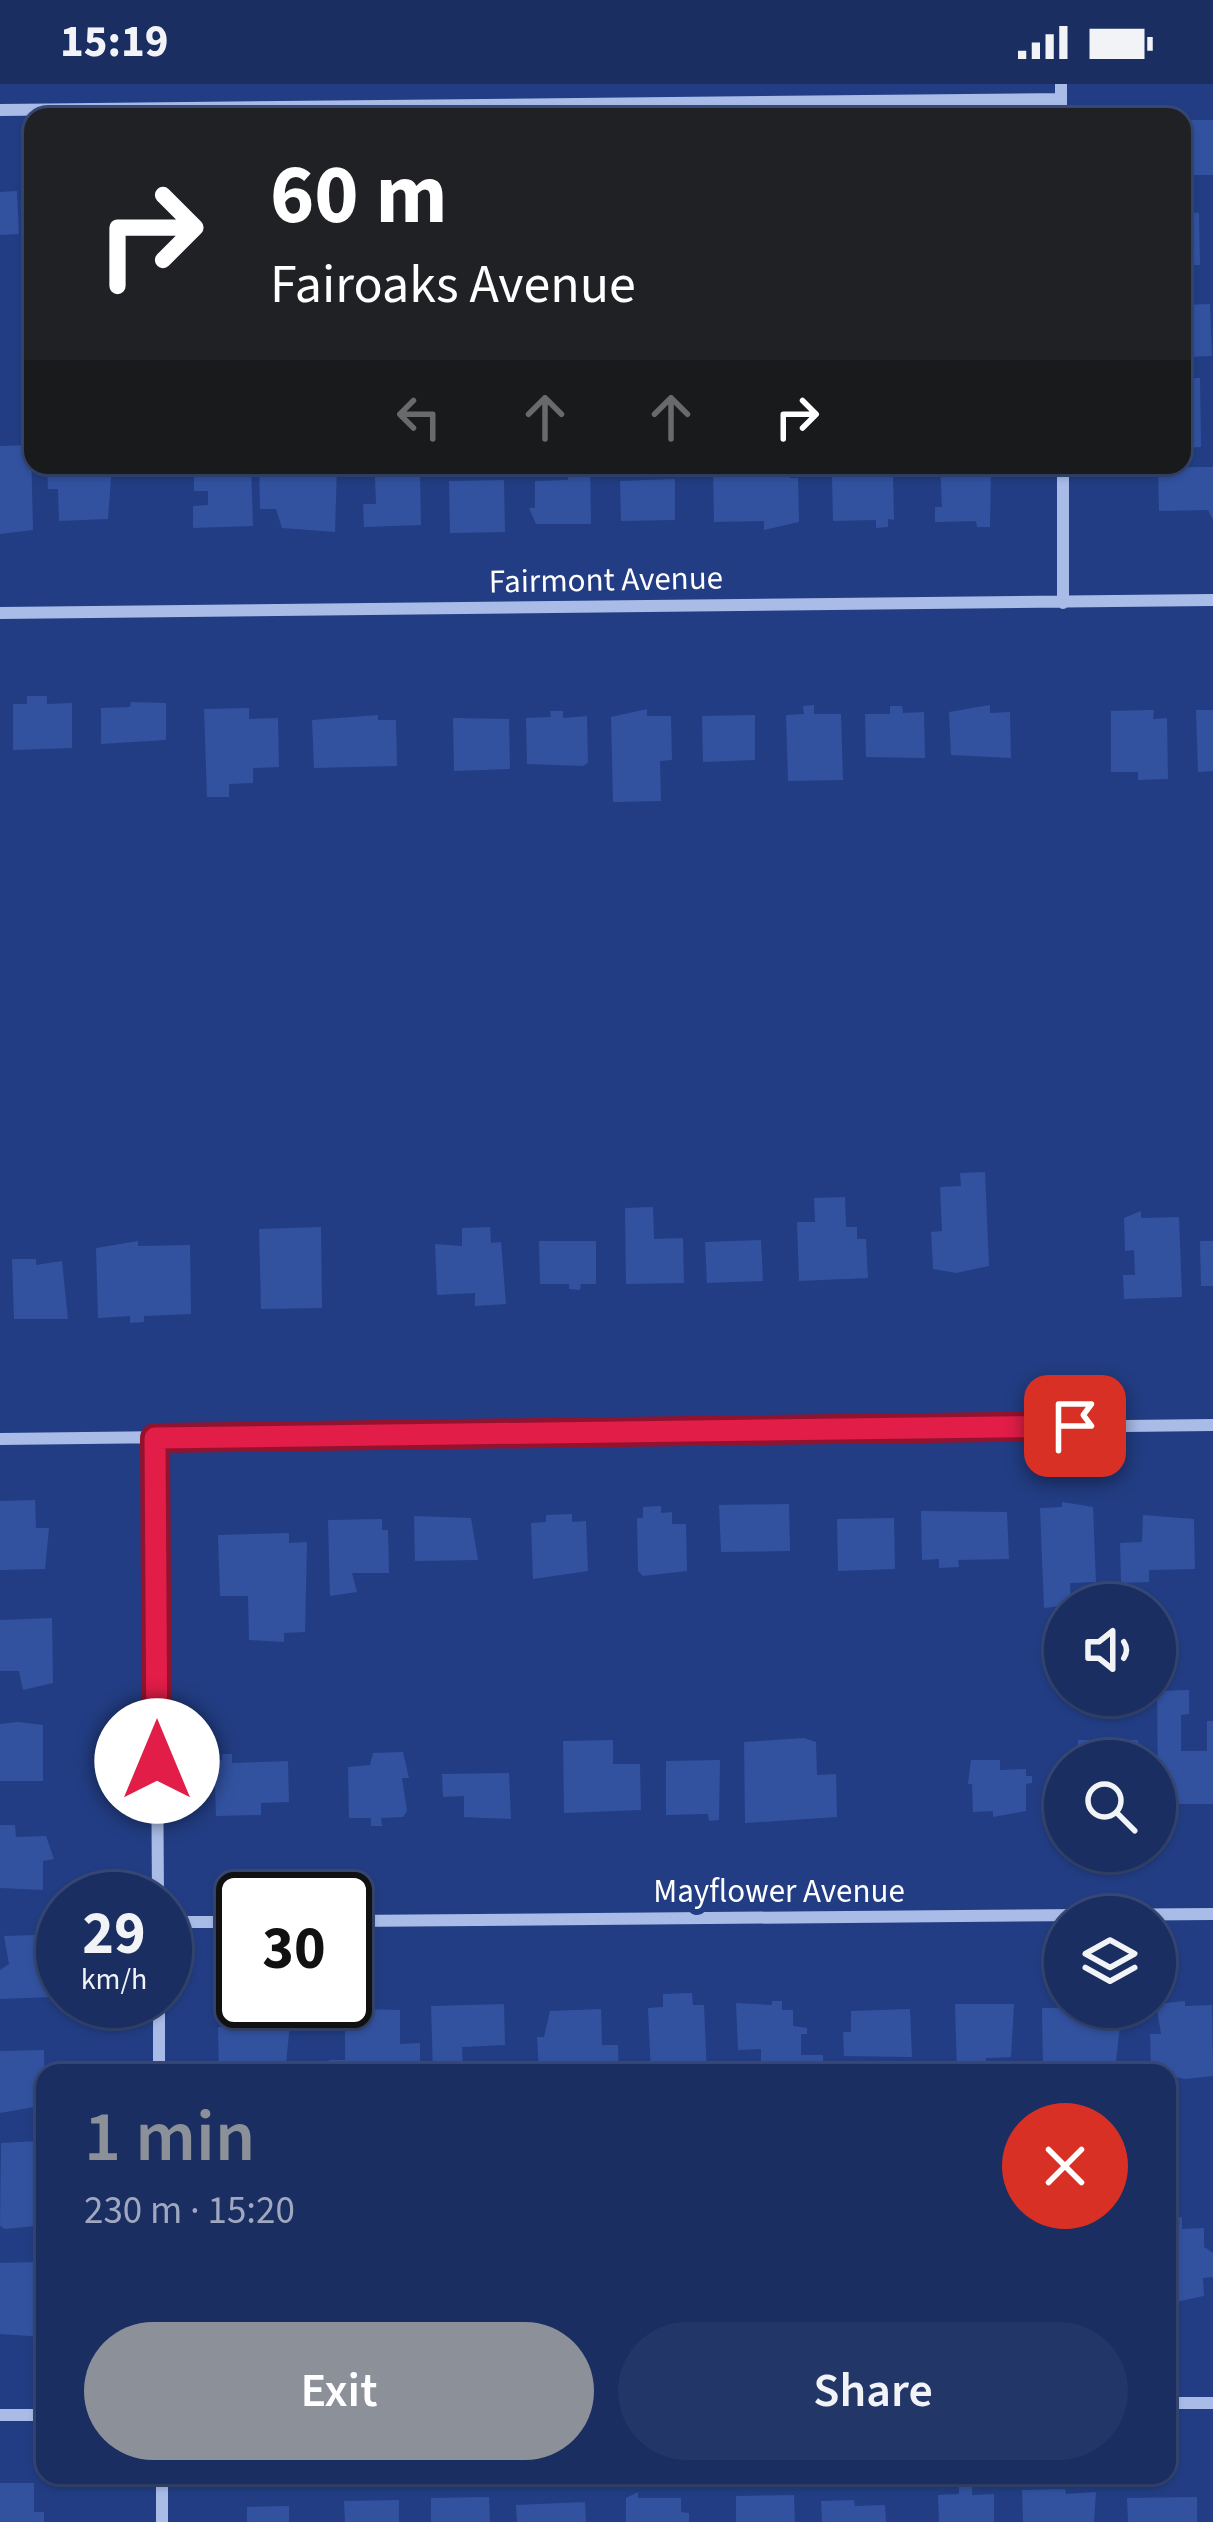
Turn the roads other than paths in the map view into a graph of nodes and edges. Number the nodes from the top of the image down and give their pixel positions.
1 (1061, 84) edge
2 (1061, 99) junction
3 (193, 108) edge
4 (1061, 108) edge
5 (1063, 474) edge
6 (1213, 600) edge
7 (1063, 603) junction
8 (0, 613) edge
9 (1213, 1425) edge
10 (155, 1438) junction
11 (0, 1439) edge
12 (158, 1872) edge
13 (1213, 1915) edge
14 (372, 1921) edge
15 (159, 2028) edge
16 (159, 2064) edge
17 (1176, 2403) edge
18 (1213, 2403) edge
19 (36, 2415) edge
20 (0, 2416) edge
21 (162, 2484) edge
22 (162, 2522) edge

1 - 2 street
2 - 3 street
2 - 4 street
5 - 7 street
6 - 7 street, Fairmont Avenue
7 - 8 street, Fairmont Avenue
9 - 10 street
10 - 11 street
10 - 12 street
13 - 14 street, Mayflower Avenue
15 - 16 street
17 - 18 street
19 - 20 street
21 - 22 street

